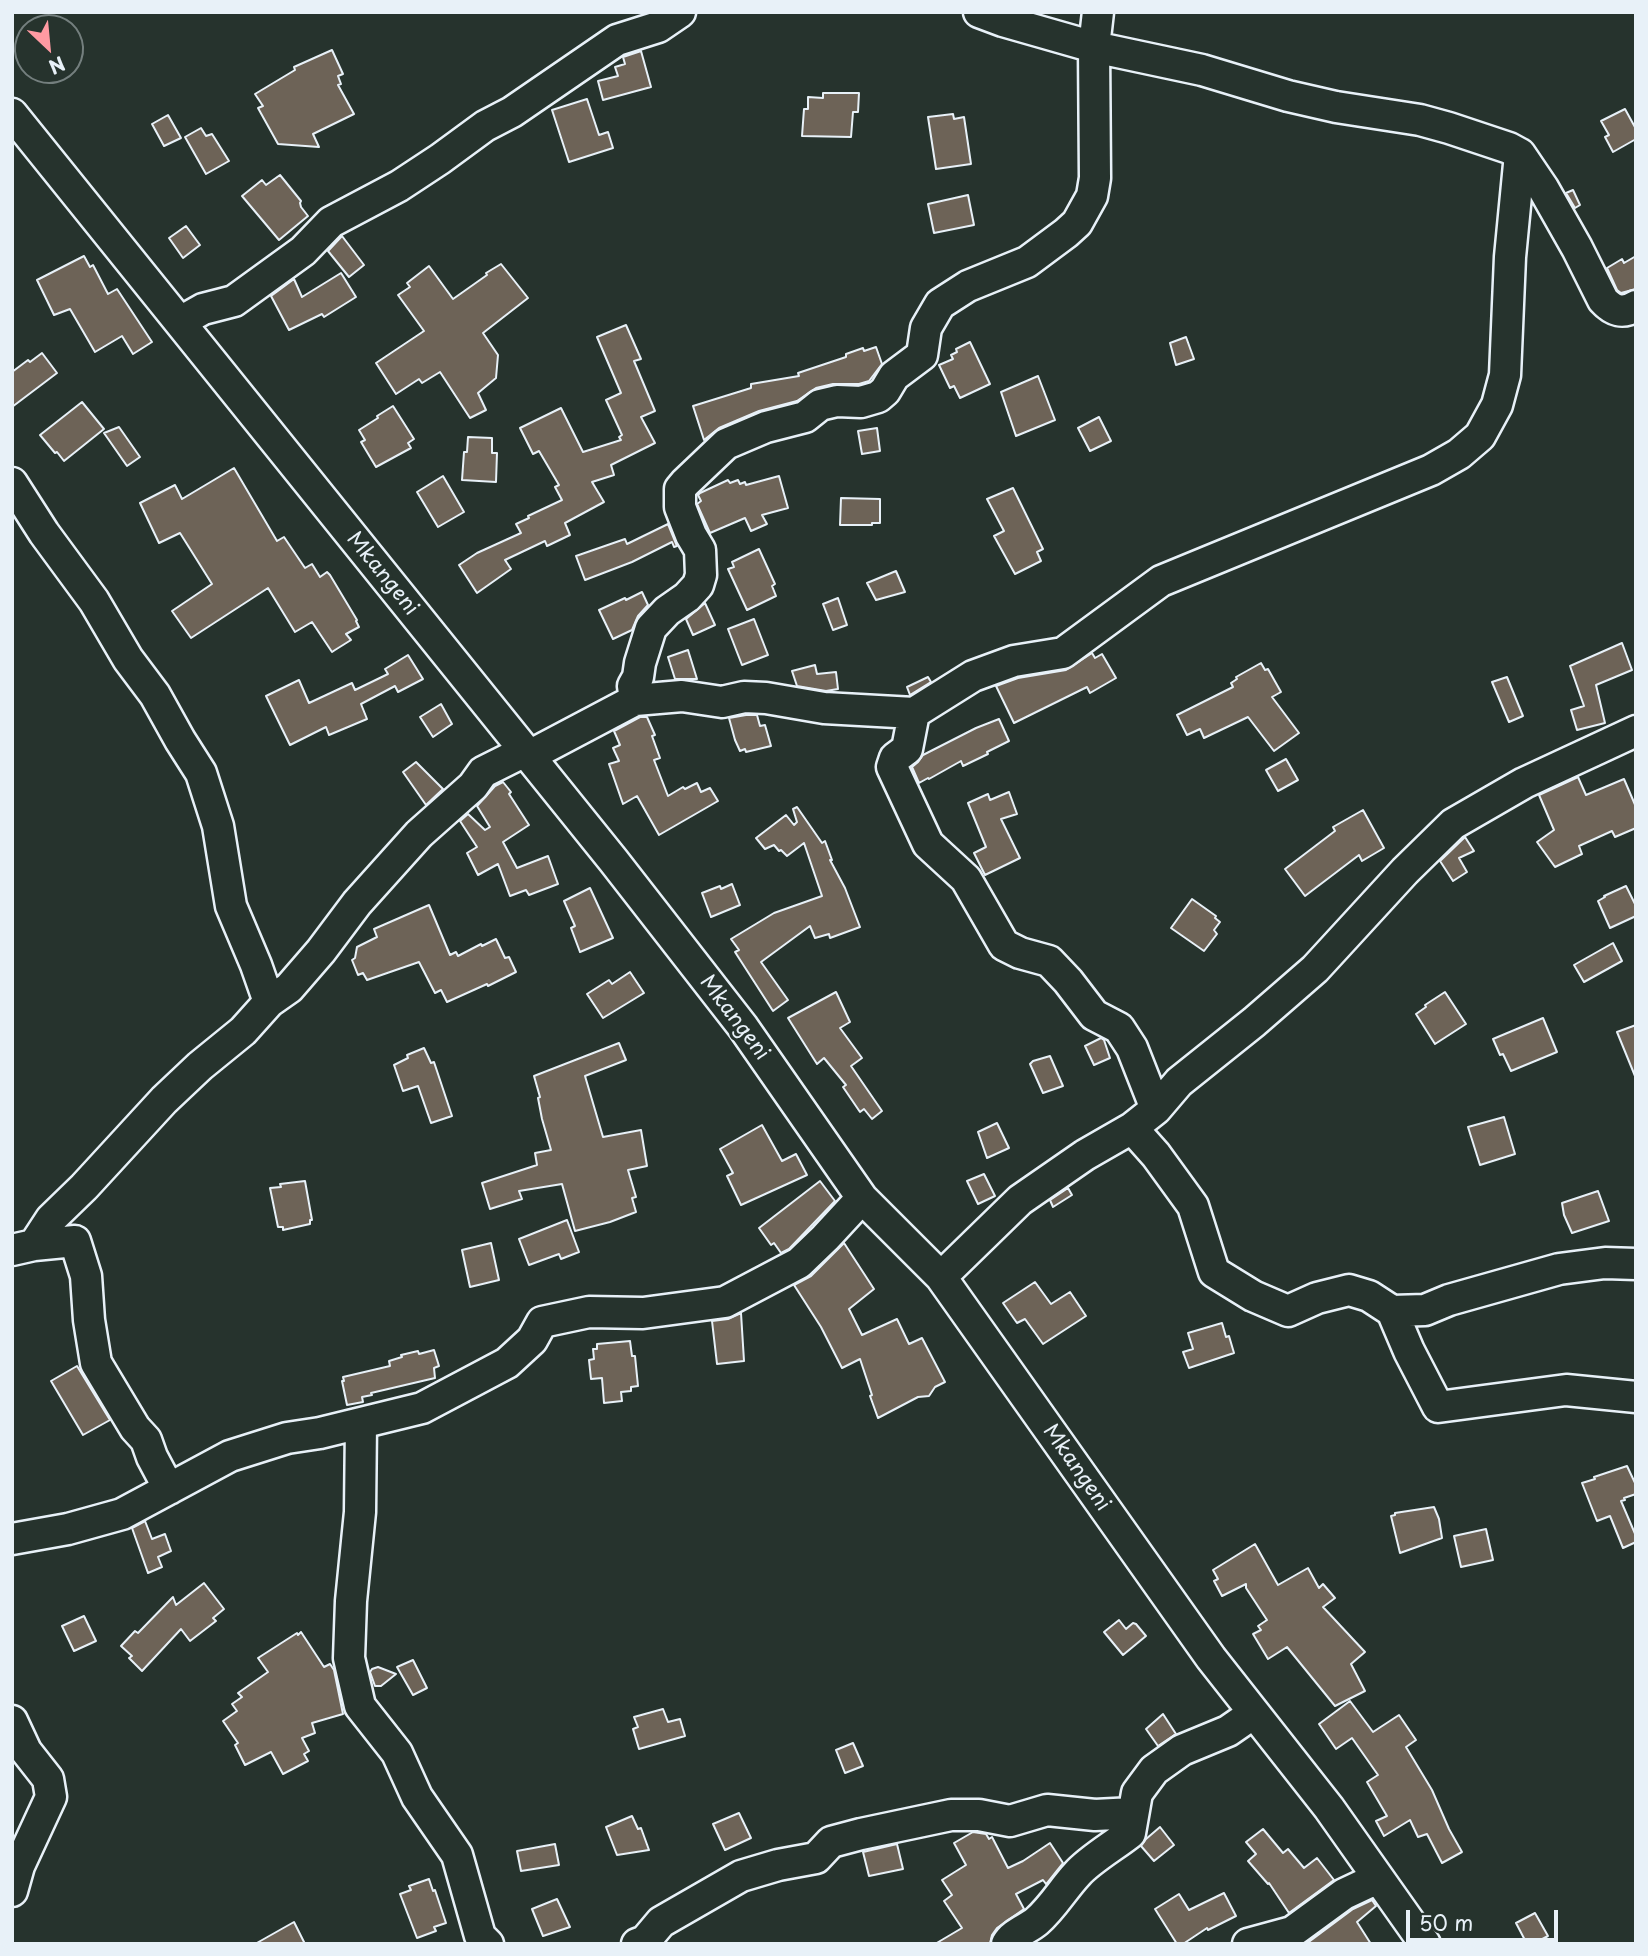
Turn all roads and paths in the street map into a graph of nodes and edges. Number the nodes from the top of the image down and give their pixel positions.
1 (680, 12) edge
2 (979, 12) edge
3 (1098, 12) edge
4 (1094, 47) junction
5 (12, 114) edge
6 (1520, 154) junction
7 (1636, 306) edge
8 (180, 322) junction
9 (12, 483) edge
10 (635, 700) junction
11 (914, 713) junction
12 (1636, 731) edge
13 (527, 753) junction
14 (268, 1002) junction
15 (1156, 1109) junction
16 (1132, 1128) junction
17 (862, 1198) junction
18 (23, 1248) edge
19 (1636, 1264) edge
20 (941, 1277) junction
21 (1392, 1311) junction
22 (1636, 1397) edge
23 (361, 1424) junction
24 (169, 1489) junction
25 (12, 1539) edge
26 (1254, 1713) junction
27 (12, 1721) edge
28 (1133, 1813) junction
29 (1378, 1878) junction
30 (12, 1891) edge
31 (474, 1941) edge
32 (637, 1944) edge
33 (1007, 1944) edge
34 (1248, 1944) edge
35 (1425, 1944) edge

1 - 8 street
2 - 4 street
3 - 4 street
4 - 6 street
4 - 10 street
5 - 8 street, Mkangeni
6 - 7 street
6 - 11 street
8 - 13 street, Mkangeni
9 - 14 street
10 - 11 street
10 - 13 street
11 - 15 street
12 - 15 street
13 - 14 street
13 - 17 street, Mkangeni
14 - 18 street
15 - 16 street
16 - 20 street
16 - 21 street
17 - 20 street, Mkangeni
17 - 23 street
18 - 24 street
19 - 21 street
20 - 26 street, Mkangeni
21 - 22 street
23 - 24 street
23 - 31 street
24 - 25 street
26 - 28 street
26 - 29 street, Mkangeni
27 - 30 street
28 - 32 street
28 - 33 street
29 - 34 street
29 - 35 street, Mkangeni

